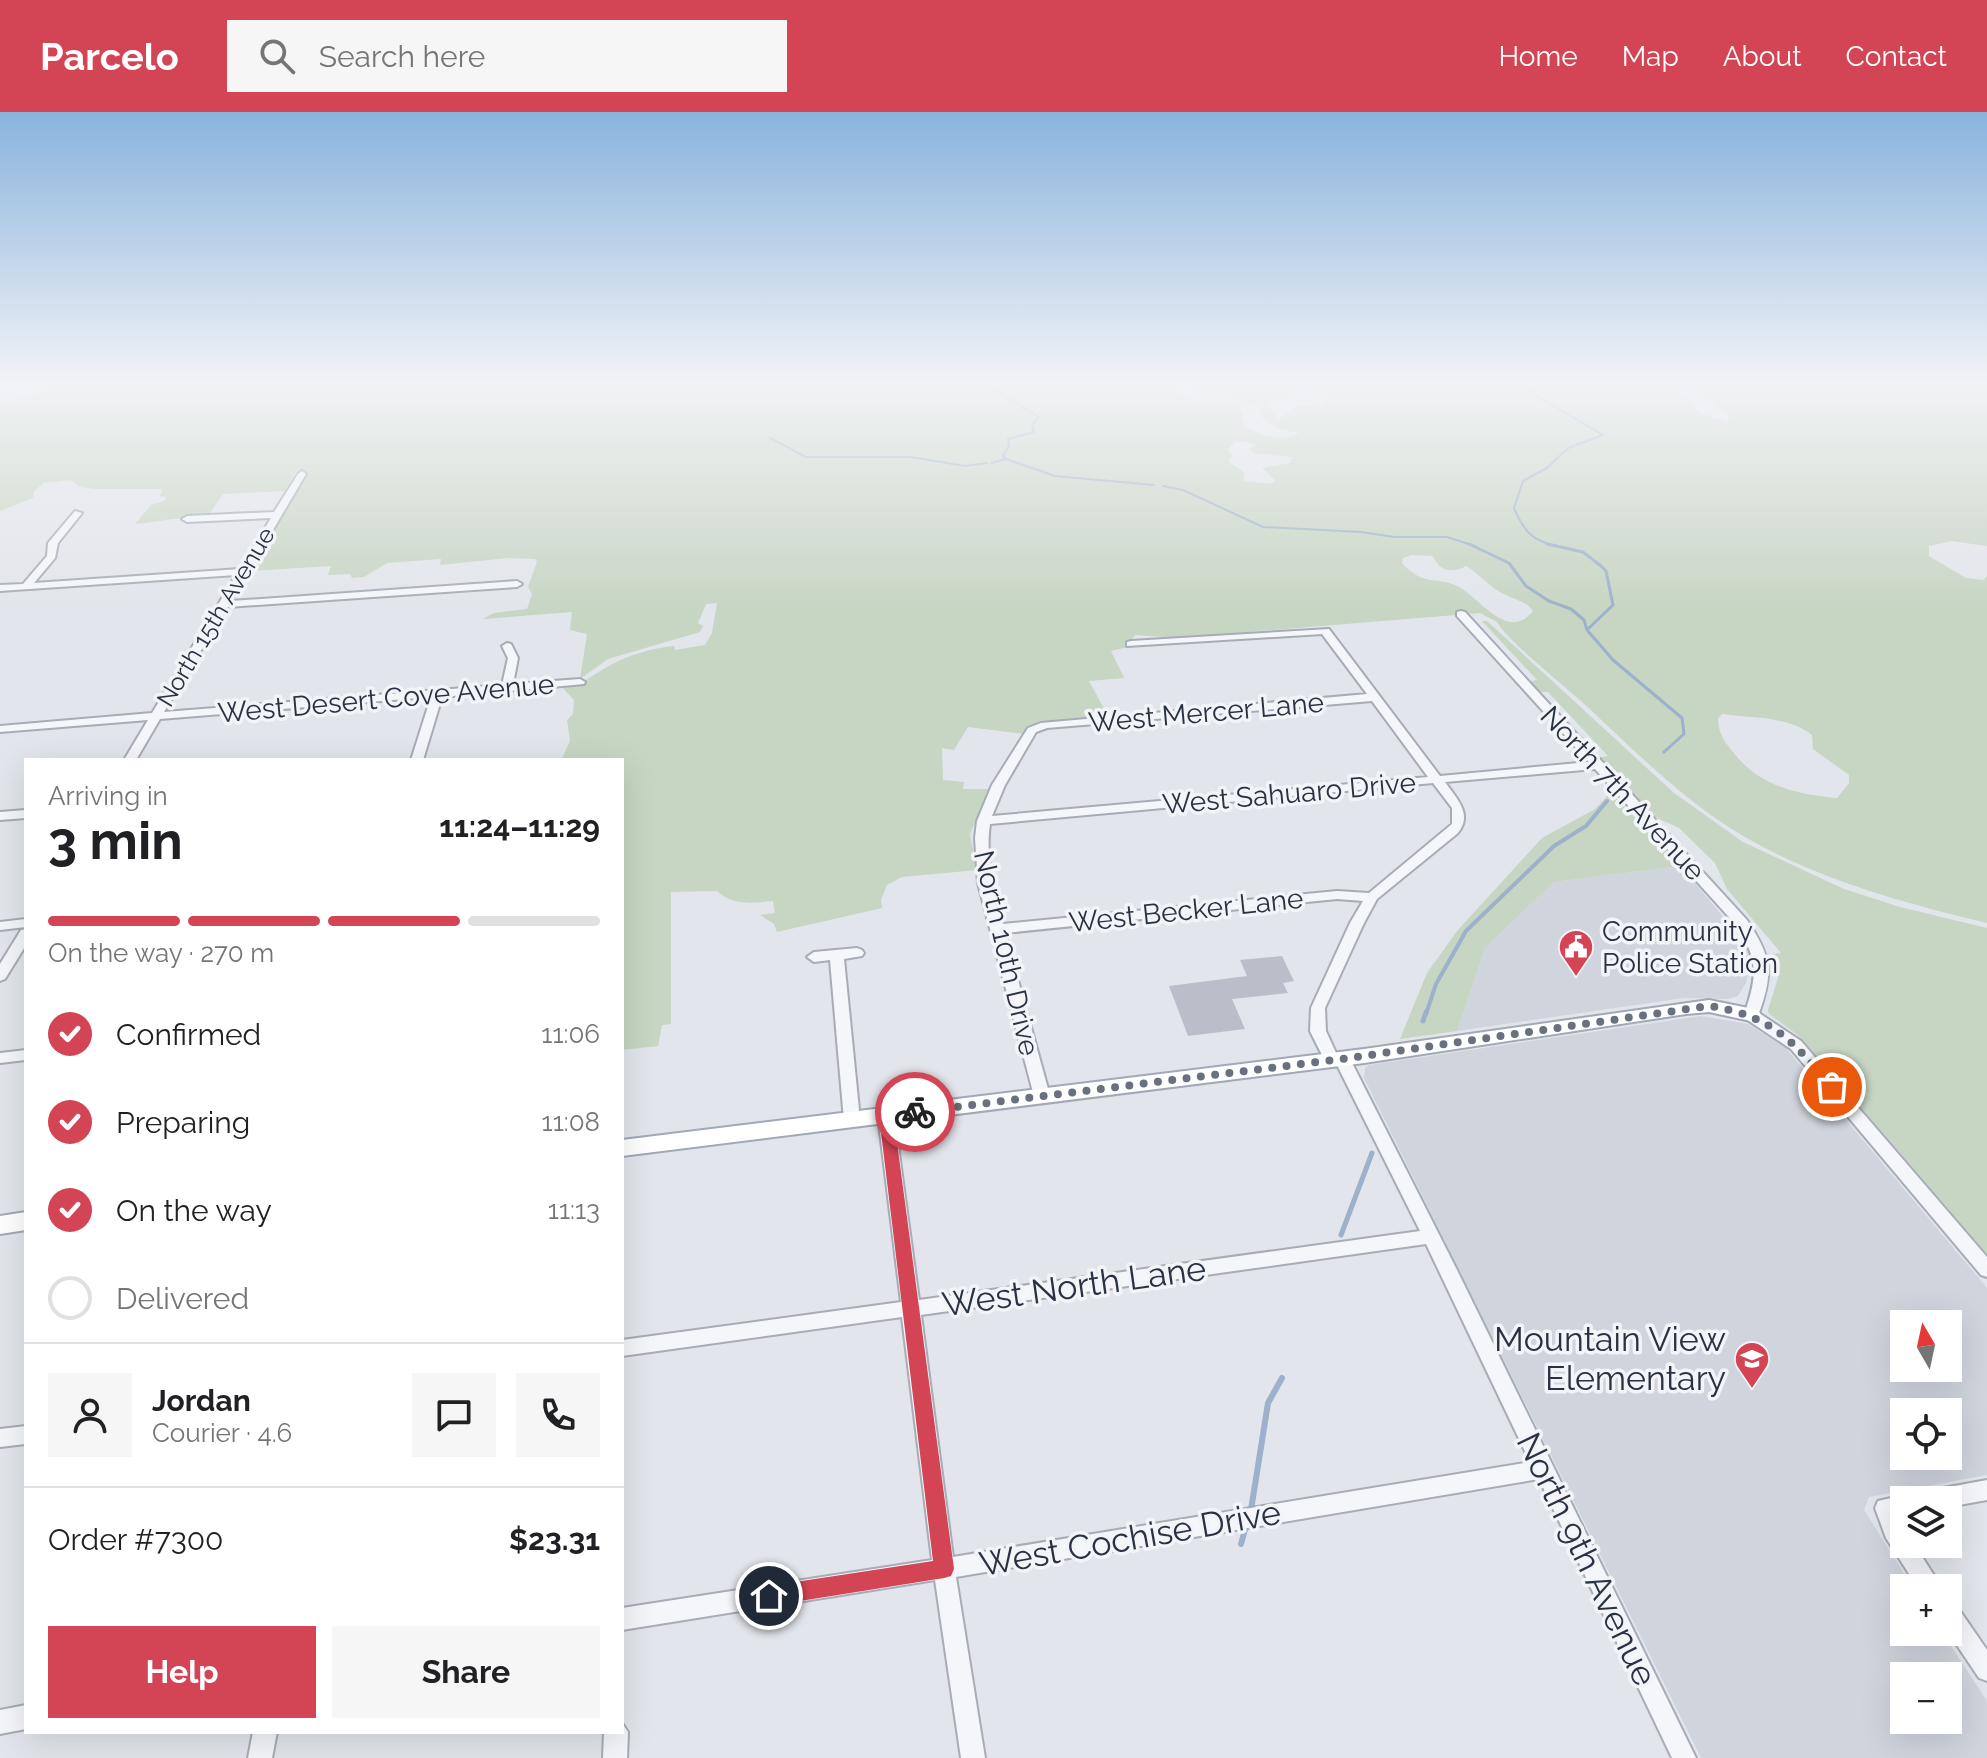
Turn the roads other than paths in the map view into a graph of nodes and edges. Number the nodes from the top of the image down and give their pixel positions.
1 (302, 474) dead end
2 (78, 513) dead end
3 (277, 515) junction
4 (187, 519) dead end
5 (243, 572) junction
6 (517, 584) dead end
7 (26, 586) junction
8 (0, 588) edge
9 (224, 604) junction
10 (1461, 614) dead end
11 (1131, 644) dead end
12 (507, 646) dead end
13 (580, 682) dead end
14 (507, 689) junction
15 (437, 695) junction
16 (1376, 697) junction
17 (155, 717) junction
18 (1035, 727) joint
19 (0, 729) edge
20 (131, 758) edge
21 (418, 758) edge
22 (1595, 765) junction
23 (1435, 779) junction
24 (24, 814) edge
25 (0, 816) edge
26 (983, 821) junction
27 (1372, 897) junction
28 (24, 923) edge
29 (0, 926) edge
30 (999, 929) junction
31 (24, 936) edge
32 (857, 953) dead end
33 (837, 955) junction
34 (814, 957) dead end
35 (0, 976) edge
36 (1751, 1015) junction
37 (24, 1055) edge
38 (0, 1058) edge
39 (1337, 1060) junction
40 (1042, 1096) junction
41 (886, 1116) junction
42 (852, 1120) junction
43 (624, 1148) edge
44 (24, 1221) edge
45 (0, 1225) edge
46 (1430, 1237) junction
47 (1987, 1270) edge
48 (910, 1309) junction
49 (624, 1348) edge
50 (24, 1435) edge
51 (0, 1438) edge
52 (1543, 1469) junction
53 (1987, 1490) edge
54 (1962, 1495) edge
55 (944, 1569) junction
56 (624, 1619) edge
57 (1962, 1633) edge
58 (1987, 1670) edge
59 (24, 1717) edge
60 (0, 1722) edge
61 (265, 1734) edge
62 (616, 1734) edge
63 (260, 1758) edge
64 (615, 1758) edge
65 (973, 1758) edge
66 (1684, 1758) edge

1 - 3 street, North 15th Avenue
2 - 7 street
3 - 4 street
3 - 5 street, North 15th Avenue
5 - 7 street
5 - 9 street, North 15th Avenue
6 - 9 street
7 - 8 street
9 - 17 street, North 15th Avenue
10 - 22 street, North 7th Avenue
11 - 16 street
12 - 14 street
13 - 14 street, West Desert Cove Avenue
14 - 15 street, West Desert Cove Avenue
15 - 17 street, West Desert Cove Avenue
15 - 21 street
16 - 18 street, West Mercer Lane
16 - 23 street
17 - 19 street, West Desert Cove Avenue
17 - 20 street, North 15th Avenue
18 - 26 street, North 10th Drive
22 - 23 street, West Sahuaro Drive
22 - 36 street, North 7th Avenue
23 - 26 street, West Sahuaro Drive
23 - 27 street
24 - 25 street
26 - 30 street, North 10th Drive
27 - 30 street, West Becker Lane
27 - 39 street, North 9th Avenue
28 - 29 street
30 - 40 street, North 10th Drive
31 - 35 street
32 - 33 street
33 - 34 street
33 - 42 street
36 - 39 main road
36 - 47 street
37 - 38 street
39 - 40 main road
39 - 46 street, North 9th Avenue
40 - 41 main road
41 - 42 main road
41 - 48 street
42 - 43 main road
44 - 45 main road
46 - 48 street, West North Lane
46 - 52 street, North 9th Avenue
48 - 49 street, West North Lane
48 - 55 street
50 - 51 street
52 - 55 street, West Cochise Drive
52 - 66 street, North 9th Avenue
53 - 54 street
55 - 56 street, West Cochise Drive
55 - 65 street
57 - 58 street
59 - 60 street
61 - 63 street
62 - 64 street

